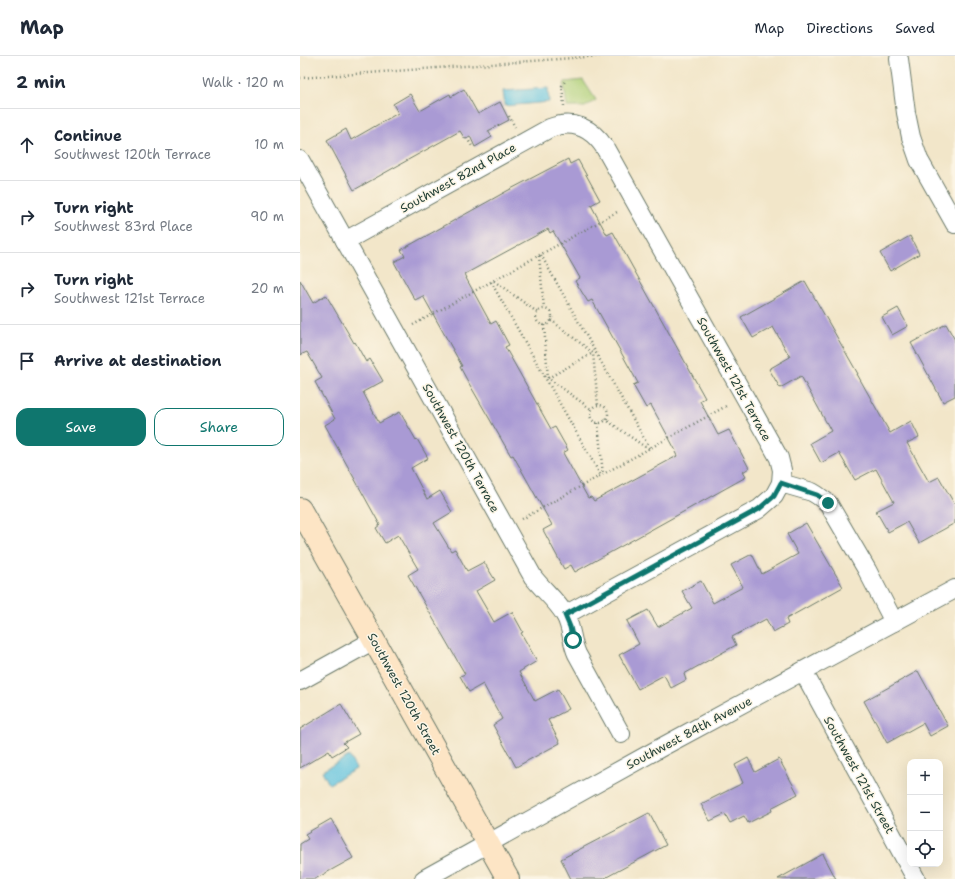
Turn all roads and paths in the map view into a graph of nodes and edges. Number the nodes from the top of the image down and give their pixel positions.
1 (600, 56) edge
2 (899, 60) dead end
3 (300, 78) edge
4 (565, 81) dead end
5 (565, 108) dead end
6 (509, 116) dead end
7 (574, 124) joint
8 (515, 128) dead end
9 (468, 138) dead end
10 (473, 148) dead end
11 (300, 160) edge
12 (619, 211) dead end
13 (955, 224) edge
14 (345, 241) junction
15 (540, 255) junction
16 (493, 282) junction
17 (544, 308) junction
18 (537, 312) junction
19 (551, 320) junction
20 (413, 324) dead end
21 (544, 325) junction
22 (594, 352) junction
23 (547, 378) junction
24 (598, 405) junction
25 (728, 405) dead end
26 (591, 409) junction
27 (606, 419) junction
28 (598, 423) junction
29 (649, 449) junction
30 (602, 476) junction
31 (781, 483) junction
32 (300, 509) edge
33 (522, 519) dead end
34 (955, 589) edge
35 (565, 615) junction
36 (894, 622) junction
37 (374, 640) junction
38 (803, 672) junction
39 (300, 681) edge
40 (621, 734) dead end
41 (488, 844) junction
42 (424, 879) edge
43 (508, 879) edge
44 (916, 879) edge

1 - 3 path
2 - 13 street
4 - 5 path
6 - 8 path
7 - 14 street, Southwest 82nd Place
7 - 31 street, Southwest 121st Terrace
9 - 10 path
11 - 14 street, Southwest 120th Terrace
12 - 15 path
14 - 35 street, Southwest 120th Terrace
15 - 16 path
15 - 17 path
15 - 22 path
16 - 18 path
16 - 20 path
16 - 23 path
17 - 18 path
17 - 19 path
18 - 21 path
19 - 21 path
19 - 22 path
21 - 23 path
22 - 23 path
22 - 24 path
22 - 29 path
23 - 26 path
23 - 30 path
24 - 26 path
24 - 27 path
25 - 29 path
26 - 28 path
27 - 28 path
27 - 29 path
28 - 30 path
29 - 30 path
30 - 33 path
31 - 35 street
31 - 36 street
32 - 37 street, Southwest 120th Street
34 - 36 street, Southwest 84th Avenue
35 - 40 street, Southwest 120th Terrace
36 - 38 street, Southwest 84th Avenue
37 - 39 street
37 - 41 street, Southwest 120th Street
38 - 41 street, Southwest 84th Avenue
38 - 44 street, Southwest 121st Street
41 - 42 street, Southwest 84th Avenue
41 - 43 street, Southwest 120th Street

